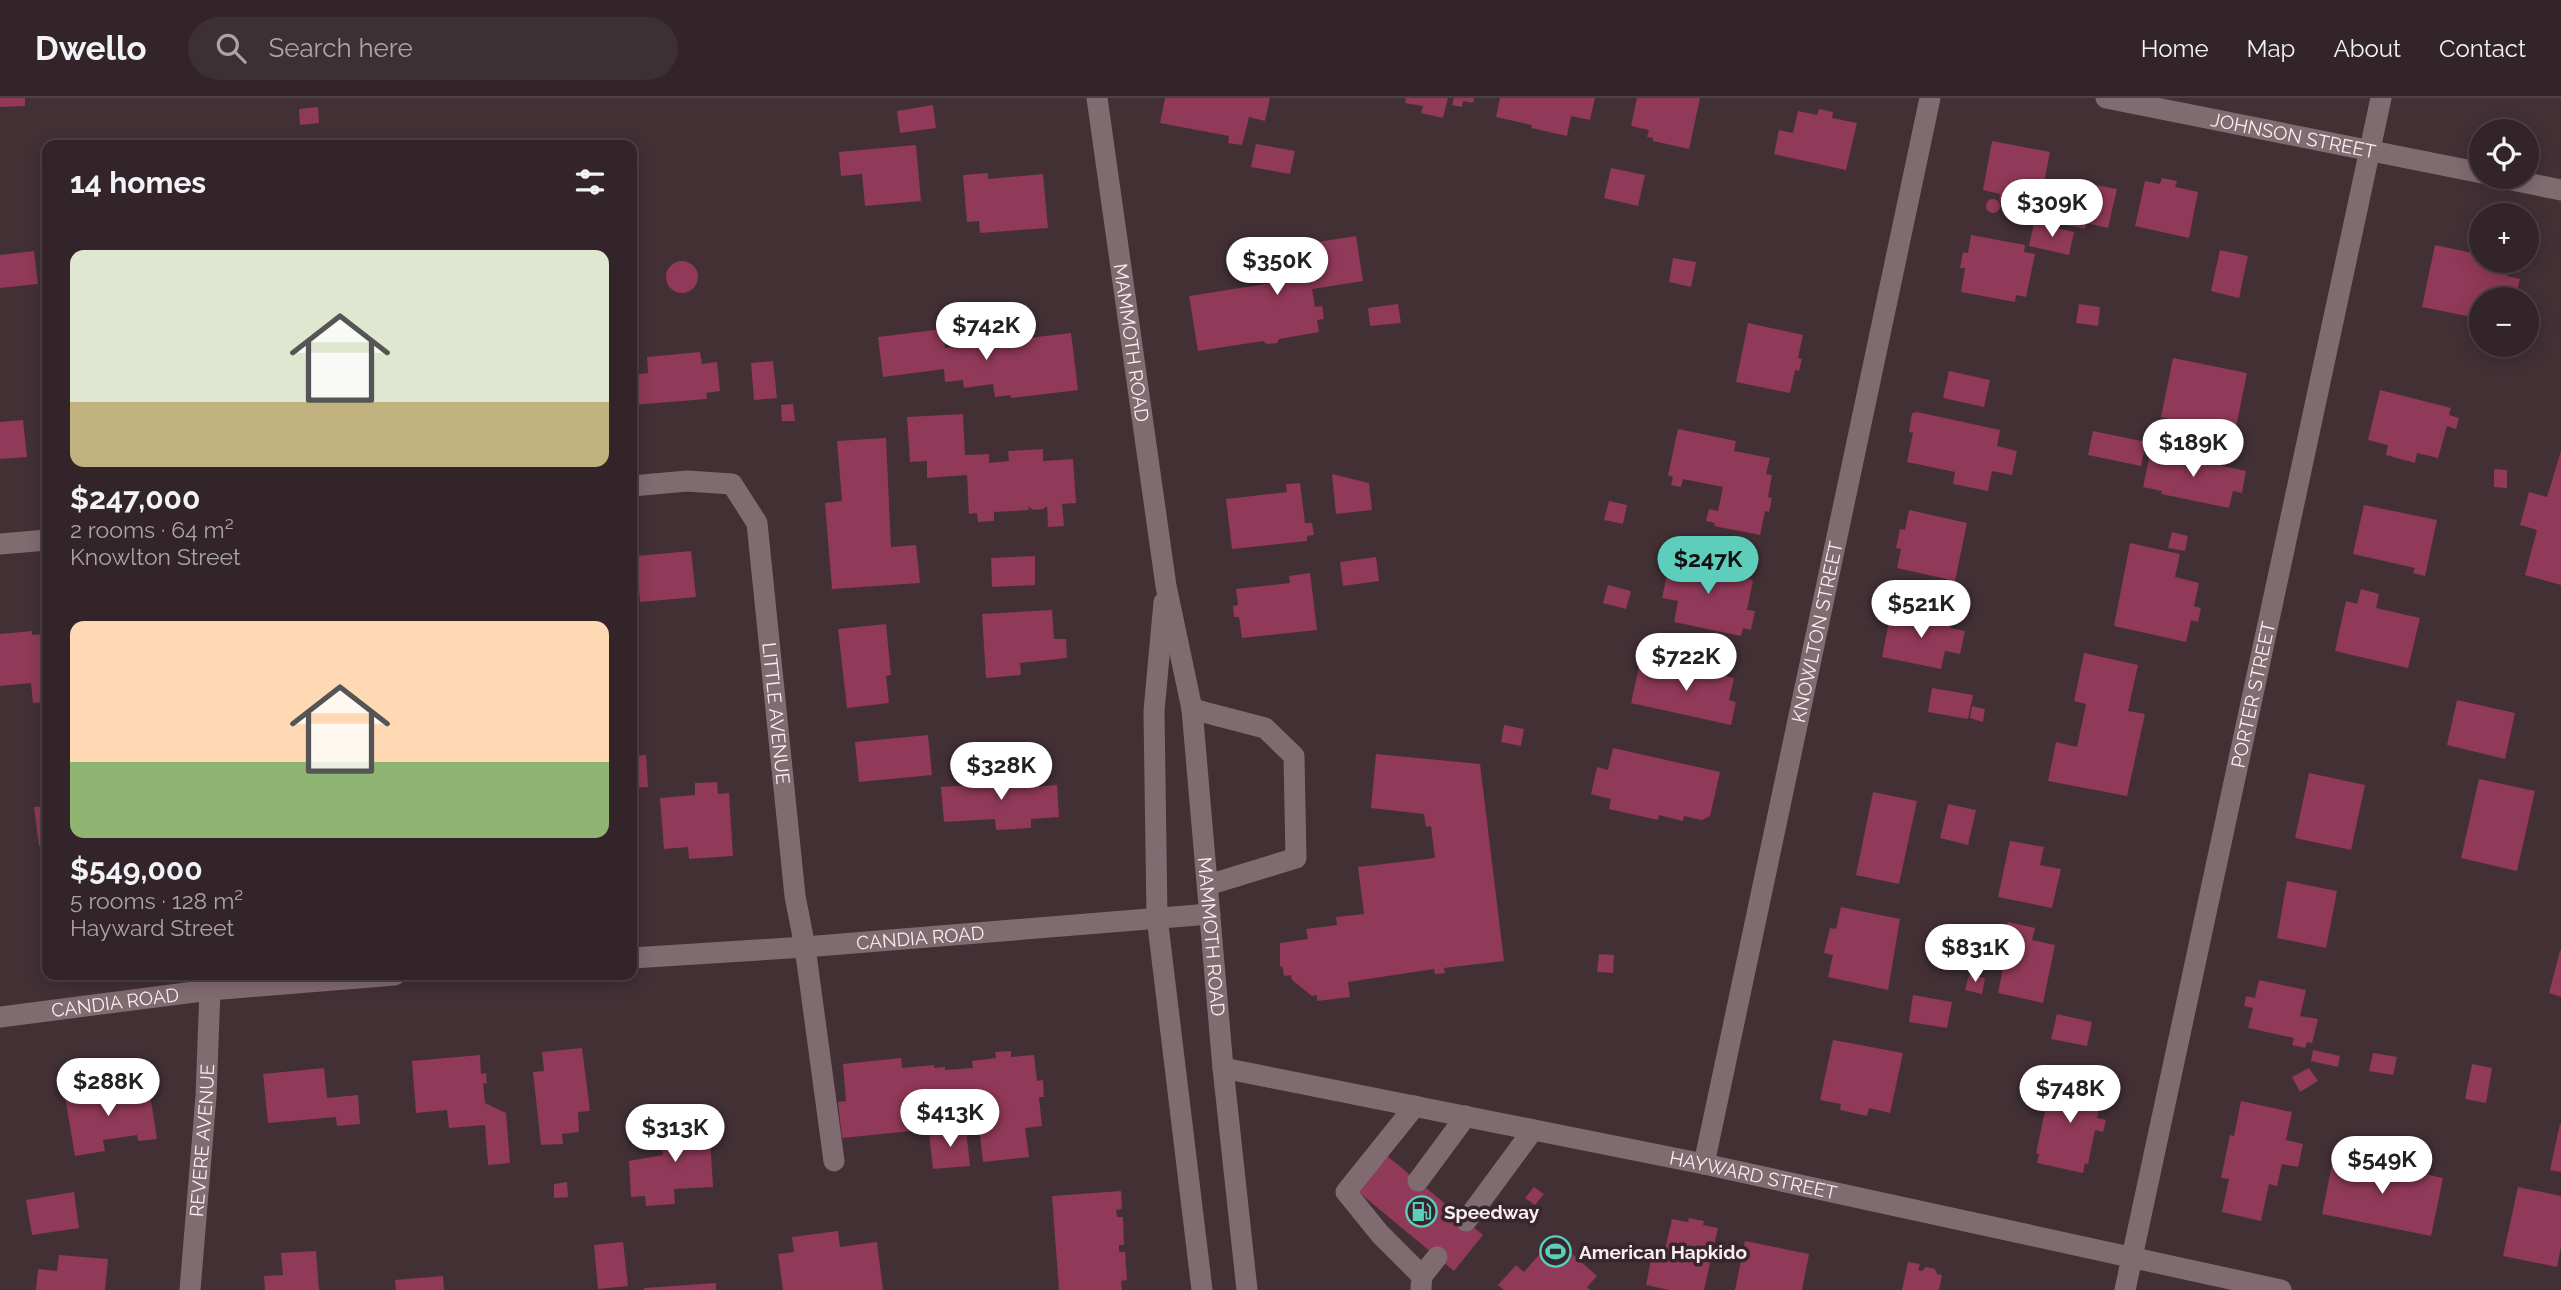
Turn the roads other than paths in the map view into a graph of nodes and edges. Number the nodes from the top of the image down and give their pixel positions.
1 (1097, 98) edge
2 (1930, 98) edge
3 (2106, 98) edge
4 (2381, 98) edge
5 (2370, 150) junction
6 (2469, 170) edge
7 (2539, 186) edge
8 (2561, 190) edge
9 (637, 486) edge
10 (42, 540) edge
11 (0, 544) edge
12 (1166, 586) junction
13 (1192, 709) junction
14 (1208, 885) junction
15 (1210, 914) junction
16 (1157, 917) junction
17 (806, 947) junction
18 (637, 958) edge
19 (333, 980) edge
20 (210, 990) junction
21 (0, 1017) edge
22 (1223, 1068) junction
23 (1415, 1106) junction
24 (1466, 1116) junction
25 (1533, 1130) junction
26 (834, 1161) dead end
27 (1704, 1164) junction
28 (1418, 1181) dead end
29 (1466, 1221) dead end
30 (1437, 1257) dead end
31 (2132, 1258) junction
32 (1422, 1283) edge
33 (190, 1290) edge
34 (1202, 1290) edge
35 (1247, 1290) edge
36 (2124, 1290) edge
37 (2281, 1290) edge

1 - 12 street, MAMMOTH ROAD
2 - 27 street, KNOWLTON STREET
3 - 5 street, JOHNSON STREET
4 - 5 street, PORTER STREET
5 - 6 street, JOHNSON STREET
5 - 31 street, PORTER STREET
7 - 8 street
9 - 17 street, LITTLE AVENUE
10 - 11 street
12 - 13 street, MAMMOTH ROAD
12 - 16 street, MAMMOTH ROAD
13 - 14 street, MAMMOTH ROAD
13 - 14 street
14 - 15 street, MAMMOTH ROAD
15 - 16 street, CANDIA ROAD
15 - 22 street, MAMMOTH ROAD
16 - 17 street, CANDIA ROAD
16 - 34 street, MAMMOTH ROAD
17 - 18 street, CANDIA ROAD
17 - 26 street, LITTLE AVENUE
19 - 20 street, CANDIA ROAD
20 - 21 street, CANDIA ROAD
20 - 33 street, REVERE AVENUE
22 - 23 street, HAYWARD STREET
22 - 35 street, MAMMOTH ROAD
23 - 24 street, HAYWARD STREET
23 - 32 street
24 - 25 street, HAYWARD STREET
24 - 28 street
25 - 27 street, HAYWARD STREET
25 - 29 street
27 - 31 street, HAYWARD STREET
30 - 32 street
31 - 36 street, PORTER STREET
31 - 37 street, HAYWARD STREET

